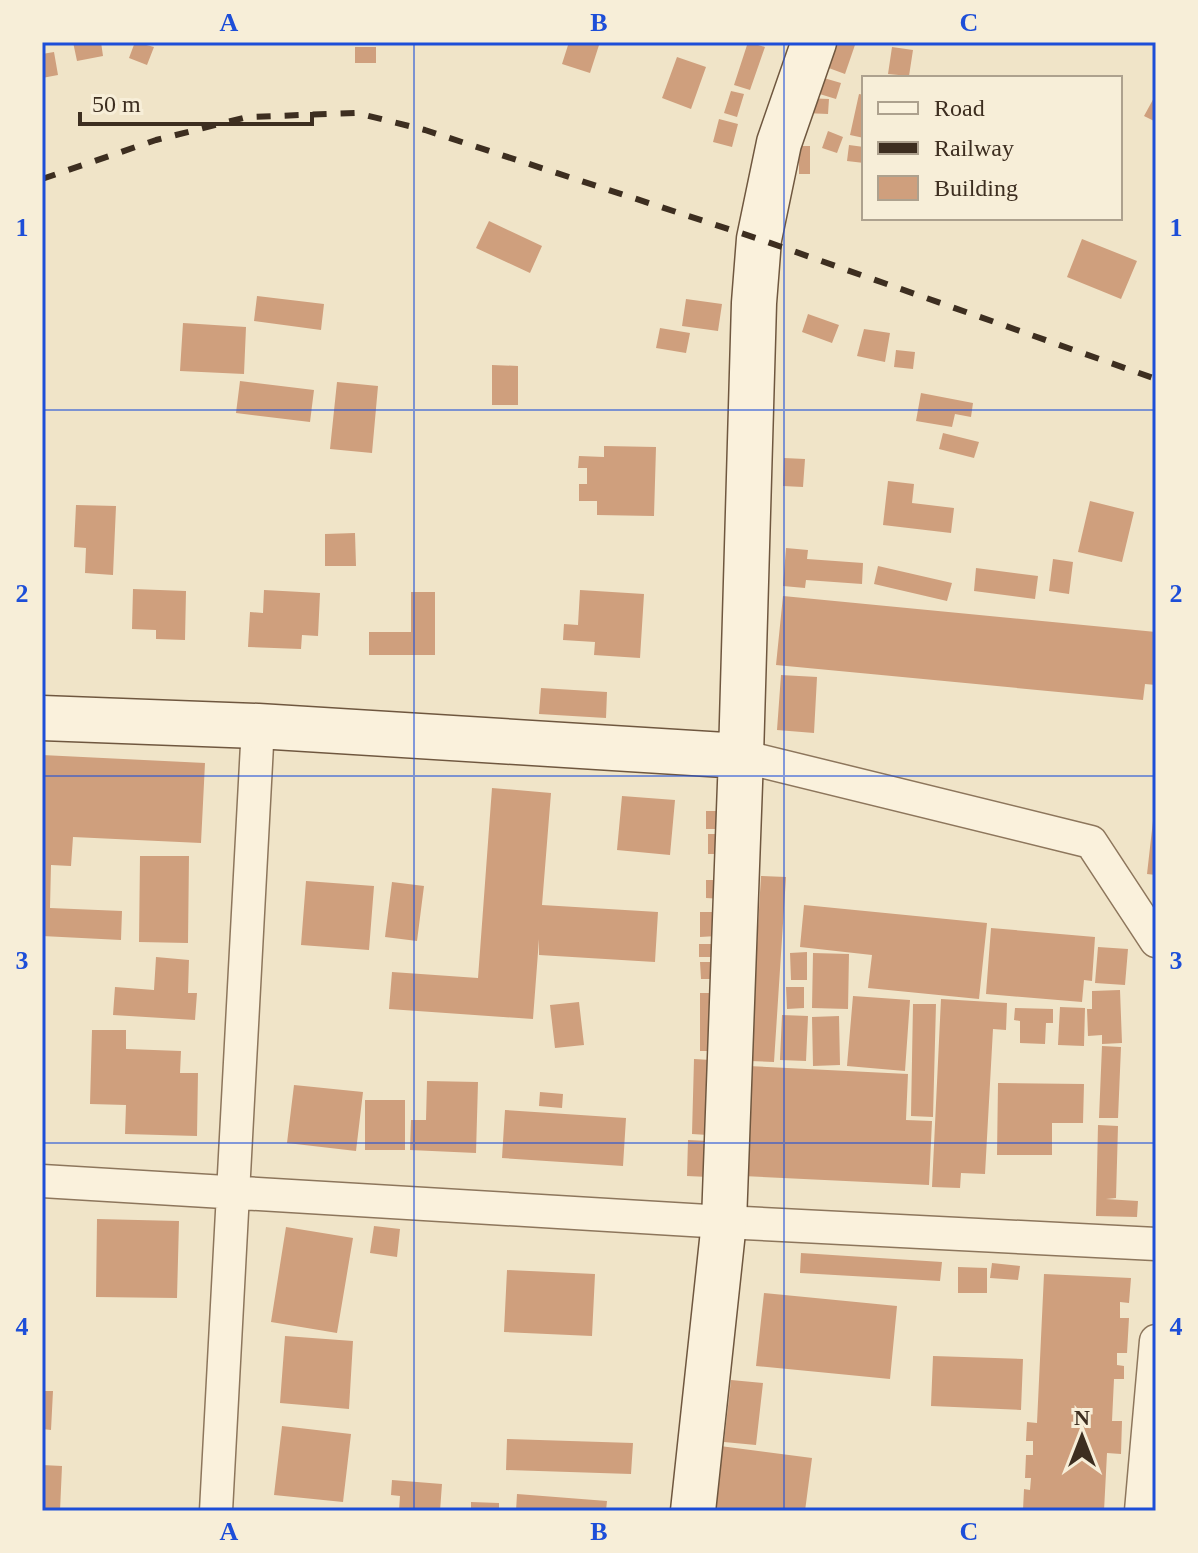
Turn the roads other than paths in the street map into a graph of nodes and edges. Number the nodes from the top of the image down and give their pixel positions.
1 (814, 42) edge
2 (42, 718) edge
3 (258, 726) junction
4 (741, 756) junction
5 (1156, 941) edge
6 (42, 1181) edge
7 (233, 1192) junction
8 (724, 1222) junction
9 (1156, 1244) edge
10 (1156, 1341) edge
11 (216, 1511) edge
12 (693, 1511) edge
13 (1141, 1511) edge

1 - 4 street
2 - 3 street
3 - 4 street
3 - 7 street
4 - 5 street
4 - 8 street
6 - 7 street
7 - 8 street
7 - 11 street
8 - 9 street
8 - 12 street
10 - 13 street

